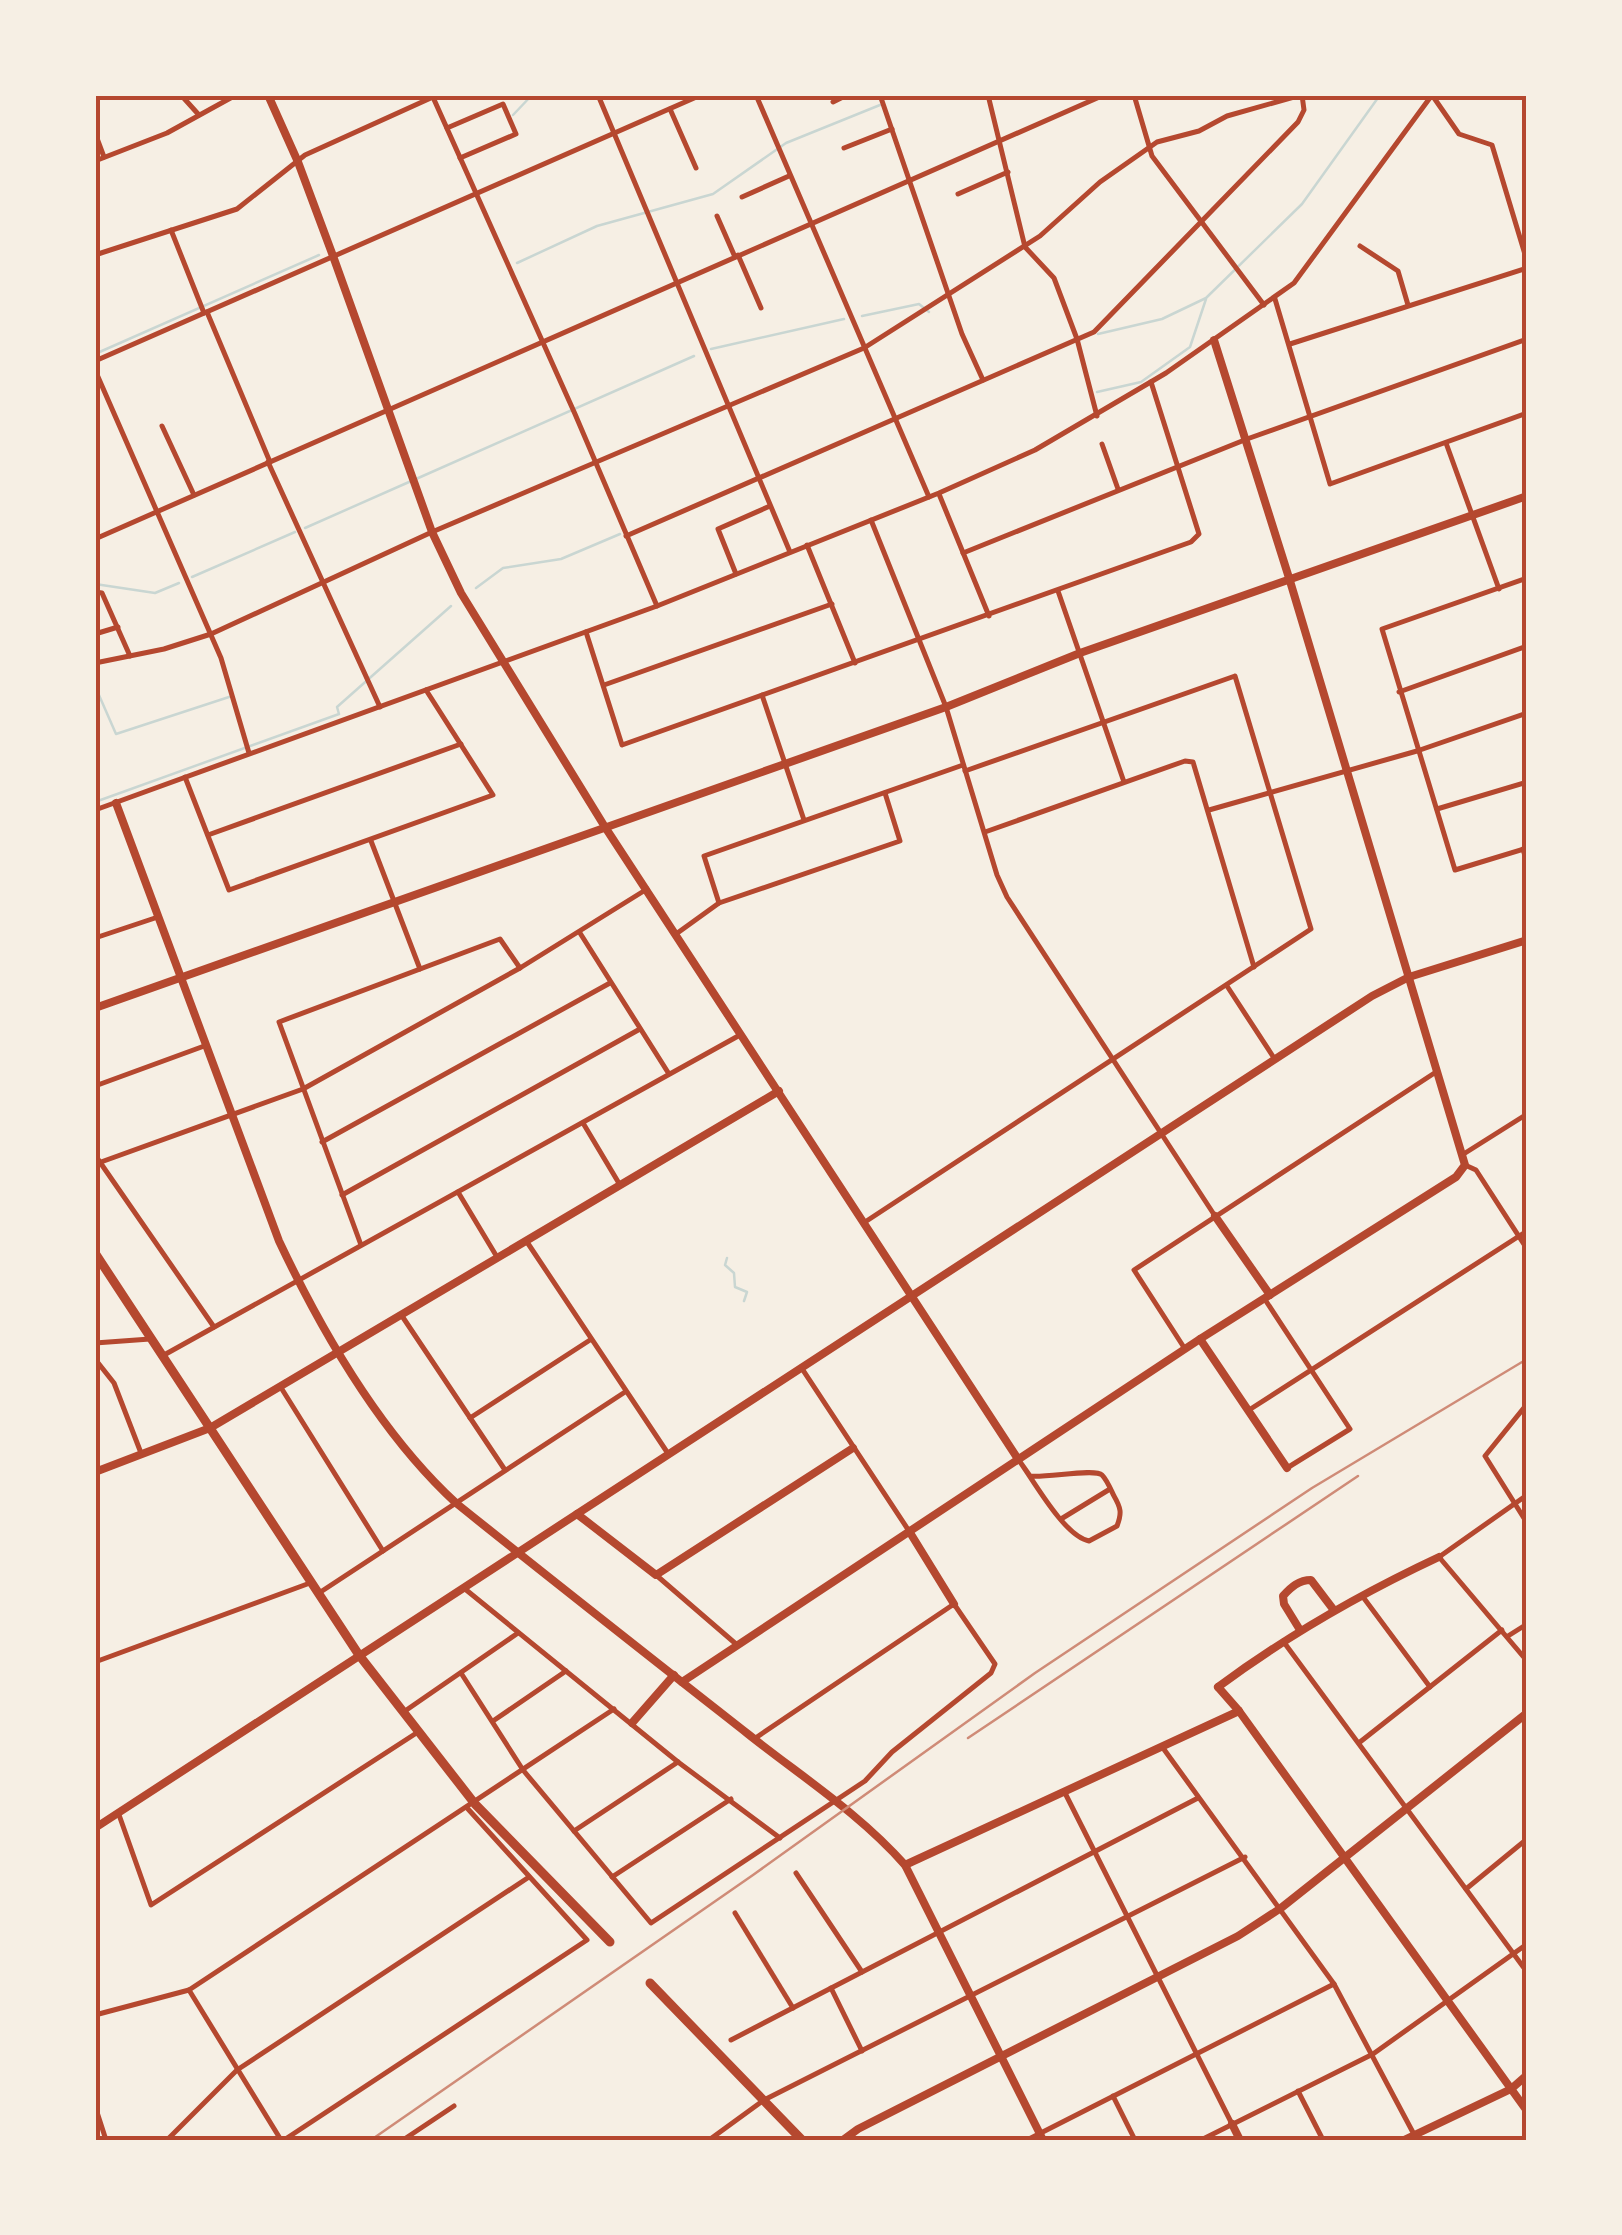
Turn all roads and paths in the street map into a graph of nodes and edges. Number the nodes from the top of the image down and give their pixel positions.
1 (181, 95) edge
2 (236, 95) edge
3 (268, 95) edge
4 (598, 95) edge
5 (701, 95) edge
6 (756, 95) edge
7 (847, 95) edge
8 (880, 95) edge
9 (988, 95) edge
10 (1104, 95) edge
11 (1134, 95) edge
12 (1302, 95) edge
13 (432, 96) edge
14 (833, 102) dead end
15 (670, 108) junction
16 (199, 115) junction
17 (447, 128) junction
18 (892, 129) junction
19 (614, 133) junction
20 (95, 134) edge
21 (999, 142) junction
22 (844, 148) dead end
23 (1149, 148) junction
24 (104, 157) junction
25 (460, 158) junction
26 (95, 161) edge
27 (298, 162) junction
28 (696, 168) dead end
29 (1008, 172) junction
30 (790, 176) junction
31 (910, 180) junction
32 (476, 194) junction
33 (958, 194) dead end
34 (742, 197) dead end
35 (716, 216) dead end
36 (1201, 221) junction
37 (810, 224) junction
38 (172, 230) junction
39 (1360, 246) dead end
40 (1025, 247) junction
41 (95, 255) edge
42 (333, 256) junction
43 (737, 256) junction
44 (1527, 265) edge
45 (674, 284) junction
46 (949, 293) junction
47 (1275, 298) junction
48 (1264, 305) junction
49 (1408, 306) junction
50 (762, 308) dead end
51 (205, 312) junction
52 (1077, 339) junction
53 (1527, 339) edge
54 (1214, 340) junction
55 (540, 342) junction
56 (1290, 344) junction
57 (864, 348) junction
58 (95, 360) edge
59 (95, 370) edge
60 (983, 380) junction
61 (1151, 382) junction
62 (727, 408) junction
63 (386, 410) junction
64 (1527, 412) edge
65 (1096, 416) junction
66 (1310, 416) junction
67 (894, 419) junction
68 (162, 426) dead end
69 (1247, 439) junction
70 (1446, 443) junction
71 (1102, 444) dead end
72 (269, 462) junction
73 (595, 464) junction
74 (1177, 466) junction
75 (758, 478) junction
76 (1118, 488) junction
77 (939, 493) junction
78 (194, 495) junction
79 (1527, 496) edge
80 (929, 497) junction
81 (770, 506) junction
82 (158, 512) junction
83 (1472, 514) junction
84 (870, 520) junction
85 (432, 532) junction
86 (626, 536) junction
87 (95, 539) edge
88 (808, 546) junction
89 (790, 552) junction
90 (963, 553) junction
91 (736, 574) junction
92 (1527, 578) edge
93 (1290, 581) junction
94 (324, 584) junction
95 (1499, 589) junction
96 (95, 592) edge
97 (1058, 592) junction
98 (832, 604) junction
99 (656, 606) junction
100 (989, 616) junction
101 (118, 627) junction
102 (586, 632) junction
103 (95, 634) edge
104 (211, 634) junction
105 (920, 640) junction
106 (1527, 646) edge
107 (1080, 653) junction
108 (130, 656) junction
109 (95, 663) edge
110 (854, 663) junction
111 (502, 664) junction
112 (602, 686) junction
113 (426, 690) junction
114 (1400, 692) junction
115 (762, 695) junction
116 (946, 706) junction
117 (380, 707) junction
118 (1527, 713) edge
119 (1102, 720) junction
120 (461, 744) junction
121 (1416, 751) junction
122 (249, 754) junction
123 (785, 762) junction
124 (964, 768) junction
125 (1347, 772) junction
126 (185, 777) junction
127 (1124, 782) junction
128 (1527, 782) edge
129 (885, 793) junction
130 (1270, 793) junction
131 (116, 803) junction
132 (1437, 809) junction
133 (95, 810) edge
134 (1209, 810) junction
135 (804, 821) junction
136 (606, 826) junction
137 (985, 832) junction
138 (208, 835) junction
139 (370, 841) junction
140 (1525, 849) edge
141 (1527, 863) edge
142 (646, 889) junction
143 (393, 902) junction
144 (719, 904) junction
145 (158, 917) junction
146 (580, 932) junction
147 (676, 934) junction
148 (95, 938) edge
149 (1527, 940) edge
150 (1254, 967) junction
151 (520, 968) junction
152 (420, 969) junction
153 (181, 977) junction
154 (1408, 978) junction
155 (610, 982) junction
156 (1226, 986) junction
157 (95, 1008) edge
158 (640, 1030) junction
159 (742, 1034) junction
160 (207, 1045) junction
161 (1111, 1058) junction
162 (1274, 1058) junction
163 (1436, 1072) junction
164 (669, 1074) junction
165 (95, 1086) edge
166 (303, 1089) junction
167 (779, 1091) junction
168 (232, 1114) junction
169 (1527, 1114) edge
170 (582, 1122) junction
171 (1162, 1132) junction
172 (322, 1142) junction
173 (95, 1155) edge
174 (1463, 1160) junction
175 (98, 1164) edge
176 (620, 1185) junction
177 (458, 1192) junction
178 (342, 1195) junction
179 (1215, 1216) junction
180 (862, 1224) junction
181 (1527, 1231) edge
182 (1519, 1237) junction
183 (527, 1242) junction
184 (361, 1245) junction
185 (1527, 1249) edge
186 (95, 1252) edge
187 (498, 1260) junction
188 (298, 1280) junction
189 (910, 1297) junction
190 (1267, 1297) junction
191 (402, 1316) junction
192 (214, 1327) junction
193 (150, 1338) junction
194 (1200, 1338) junction
195 (590, 1340) junction
196 (95, 1343) edge
197 (1185, 1348) junction
198 (341, 1352) junction
199 (162, 1356) junction
200 (95, 1359) edge
201 (801, 1367) junction
202 (1312, 1369) junction
203 (280, 1386) junction
204 (625, 1392) junction
205 (1527, 1404) edge
206 (1249, 1410) junction
207 (470, 1418) junction
208 (210, 1428) junction
209 (853, 1448) junction
210 (669, 1455) junction
211 (142, 1456) junction
212 (1018, 1459) junction
213 (1287, 1468) joint
214 (505, 1470) junction
215 (95, 1472) edge
216 (1110, 1488) junction
217 (1527, 1494) edge
218 (456, 1503) junction
219 (1514, 1503) junction
220 (577, 1514) junction
221 (1061, 1519) junction
222 (1527, 1523) edge
223 (909, 1531) junction
224 (383, 1551) junction
225 (518, 1553) junction
226 (1438, 1557) junction
227 (656, 1575) junction
228 (310, 1583) junction
229 (465, 1589) junction
230 (317, 1594) junction
231 (1361, 1594) junction
232 (954, 1604) junction
233 (1333, 1610) junction
234 (1527, 1624) edge
235 (1300, 1630) junction
236 (1502, 1630) junction
237 (518, 1633) junction
238 (1508, 1636) junction
239 (1283, 1642) junction
240 (736, 1644) junction
241 (358, 1655) junction
242 (1527, 1661) edge
243 (95, 1662) edge
244 (566, 1671) junction
245 (461, 1673) junction
246 (674, 1674) junction
247 (682, 1682) junction
248 (1430, 1686) junction
249 (614, 1710) junction
250 (1239, 1711) junction
251 (403, 1712) junction
252 (1527, 1713) edge
253 (493, 1721) junction
254 (632, 1723) junction
255 (418, 1732) junction
256 (754, 1738) junction
257 (1360, 1742) junction
258 (1162, 1748) junction
259 (678, 1762) junction
260 (523, 1770) junction
261 (1065, 1792) junction
262 (1198, 1798) junction
263 (730, 1799) junction
264 (838, 1800) junction
265 (471, 1807) junction
266 (1406, 1808) junction
267 (118, 1812) junction
268 (95, 1828) edge
269 (574, 1830) junction
270 (780, 1838) junction
271 (1527, 1840) edge
272 (1096, 1852) junction
273 (1244, 1857) junction
274 (1344, 1859) junction
275 (905, 1865) junction
276 (796, 1873) dead end
277 (529, 1876) junction
278 (612, 1877) junction
279 (1466, 1889) junction
280 (1280, 1908) junction
281 (735, 1913) dead end
282 (1128, 1918) junction
283 (938, 1933) junction
284 (610, 1942) dead end
285 (1527, 1944) edge
286 (1513, 1954) junction
287 (862, 1972) junction
288 (1527, 1972) edge
289 (1157, 1977) junction
290 (650, 1984) dead end
291 (1334, 1984) junction
292 (832, 1988) junction
293 (188, 1990) junction
294 (970, 1996) junction
295 (1448, 2000) junction
296 (793, 2008) junction
297 (95, 2015) edge
298 (731, 2040) dead end
299 (862, 2051) junction
300 (1373, 2054) junction
301 (1001, 2056) junction
302 (1196, 2056) junction
303 (237, 2070) junction
304 (1527, 2076) edge
305 (1511, 2089) junction
306 (1298, 2090) junction
307 (1112, 2096) junction
308 (764, 2100) junction
309 (95, 2106) edge
310 (454, 2106) dead end
311 (1527, 2111) edge
312 (1232, 2124) junction
313 (1041, 2137) edge
314 (1416, 2137) edge
315 (106, 2140) edge
316 (167, 2140) edge
317 (282, 2140) edge
318 (403, 2140) edge
319 (708, 2140) edge
320 (802, 2140) edge
321 (843, 2140) edge
322 (1027, 2140) edge
323 (1135, 2140) edge
324 (1202, 2140) edge
325 (1240, 2140) edge
326 (1322, 2140) edge
327 (1404, 2140) edge

1 - 16 street
2 - 16 street
3 - 27 street
4 - 19 street
5 - 15 street
6 - 30 street
7 - 14 street
8 - 18 street
9 - 21 street
10 - 21 street
11 - 23 street
12 - 23 street
12 - 36 street
13 - 17 street
13 - 27 street
15 - 19 street
15 - 28 street
16 - 24 street
17 - 25 street
17 - 25 street
18 - 22 street
18 - 31 street
19 - 32 street
19 - 45 street
20 - 24 street
21 - 29 street
21 - 31 street
23 - 36 street
23 - 40 street
24 - 26 street
25 - 32 street
27 - 38 street
27 - 42 street
29 - 33 street
29 - 40 street
30 - 34 street
30 - 37 street
31 - 37 street
31 - 46 street
32 - 42 street
32 - 55 street
35 - 43 street
36 - 48 street
36 - 52 street
37 - 43 street
37 - 57 street
38 - 41 street
38 - 51 street
39 - 49 street
40 - 46 street
40 - 52 street
42 - 51 street
42 - 63 street
43 - 45 street
43 - 50 street
44 - 47 street
44 - 49 street
45 - 55 street
45 - 62 street
46 - 57 street
46 - 60 street
47 - 48 street
47 - 56 street
48 - 54 street
49 - 56 street
51 - 58 street
51 - 72 street
52 - 60 street
52 - 65 street
53 - 66 street
54 - 61 street
54 - 69 street
55 - 63 street
55 - 73 street
56 - 66 street
57 - 62 street
57 - 67 street
59 - 82 street
60 - 67 street
61 - 65 street
61 - 74 street
62 - 73 street
62 - 75 street
63 - 72 street
63 - 85 street
64 - 70 street
65 - 77 street
66 - 69 street
66 - 70 street
67 - 75 street
67 - 80 street
68 - 78 street
69 - 74 street
69 - 93 street
70 - 83 street
71 - 76 street
72 - 78 street
72 - 94 street
73 - 85 street
73 - 86 street
74 - 76 street
74 - 97 street
75 - 81 street
75 - 86 street
76 - 90 street
77 - 80 street
77 - 90 street
78 - 82 street
79 - 83 street
80 - 84 street
81 - 89 street
81 - 91 street
82 - 87 street
82 - 104 street
83 - 93 street
83 - 95 street
84 - 88 street
84 - 105 street
85 - 94 street
85 - 111 street
86 - 99 street
88 - 89 street
88 - 98 street
89 - 91 street
90 - 100 street
91 - 99 street
92 - 95 street
93 - 107 street
93 - 125 street
94 - 104 street
94 - 117 street
95 - 114 street
96 - 101 street
97 - 100 street
97 - 107 street
98 - 110 street
98 - 112 street
99 - 102 street
100 - 105 street
101 - 103 street
101 - 108 street
102 - 111 street
102 - 112 street
104 - 108 street
104 - 122 street
105 - 110 street
105 - 116 street
106 - 114 street
107 - 116 street
107 - 119 street
108 - 109 street
110 - 115 street
111 - 113 street
111 - 136 street
112 - 115 street
113 - 117 street
113 - 120 street
114 - 121 street
115 - 123 street
116 - 123 street
116 - 124 street
117 - 122 street
118 - 121 street
119 - 124 street
119 - 127 street
119 - 130 street
120 - 138 street
120 - 139 street
121 - 125 street
121 - 132 street
122 - 126 street
123 - 135 street
123 - 136 street
124 - 129 street
124 - 137 street
125 - 130 street
125 - 154 street
126 - 131 street
126 - 138 street
127 - 134 street
127 - 137 street
128 - 132 street
129 - 135 street
129 - 144 street
130 - 134 street
130 - 150 street
131 - 133 street
131 - 145 street
132 - 140 street
134 - 150 street
135 - 144 street
136 - 142 street
136 - 143 street
137 - 161 street
138 - 139 street
139 - 143 street
140 - 141 street
142 - 146 street
142 - 147 street
143 - 152 street
143 - 153 street
144 - 147 street
145 - 148 street
145 - 153 street
146 - 151 street
146 - 155 street
147 - 159 street
149 - 154 street
150 - 156 street
151 - 152 street
151 - 166 street
152 - 166 street
153 - 157 street
153 - 160 street
154 - 162 street
154 - 163 street
155 - 158 street
155 - 172 street
156 - 161 street
156 - 162 street
158 - 164 street
158 - 178 street
159 - 164 street
159 - 167 street
160 - 165 street
160 - 168 street
161 - 171 street
161 - 180 street
162 - 171 street
163 - 174 street
163 - 179 street
164 - 170 street
166 - 168 street
166 - 172 street
167 - 176 street
167 - 180 street
168 - 175 street
168 - 188 street
169 - 174 street
170 - 176 street
170 - 177 street
171 - 179 street
171 - 189 street
172 - 178 street
173 - 175 street
174 - 182 street
174 - 190 street
175 - 192 street
176 - 183 street
177 - 184 street
177 - 187 street
178 - 184 street
179 - 190 street
179 - 197 street
180 - 189 street
181 - 182 street
182 - 185 street
182 - 202 street
183 - 187 street
183 - 195 street
184 - 188 street
186 - 193 main road
187 - 191 street
188 - 192 street
188 - 198 street
189 - 201 street
189 - 212 street
190 - 194 street
190 - 202 street
191 - 198 street
191 - 207 street
192 - 199 street
193 - 196 street
193 - 199 main road
194 - 197 street
194 - 206 street
195 - 204 street
195 - 207 street
197 - 212 street
198 - 203 street
198 - 218 street
199 - 208 main road
200 - 211 street
201 - 209 street
201 - 210 street
202 - 206 street
202 - 213 street
203 - 208 street
203 - 224 street
204 - 210 street
204 - 214 street
205 - 219 street
206 - 213 street
207 - 214 street
208 - 211 street
208 - 228 main road
209 - 223 street
209 - 227 street
210 - 220 street
211 - 215 street
212 - 216 street
212 - 221 street
212 - 223 street
214 - 218 street
216 - 221 street
216 - 221 street
217 - 219 street
218 - 224 street
218 - 225 street
219 - 222 street
219 - 226 street
220 - 225 street
220 - 227 street
223 - 232 street
223 - 240 street
224 - 230 street
225 - 229 street
225 - 246 street
226 - 231 street
226 - 236 street
227 - 240 street
228 - 230 main road
228 - 243 street
229 - 237 street
229 - 241 street
230 - 241 main road
231 - 233 street
231 - 248 street
232 - 256 street
232 - 264 street
233 - 235 street
233 - 235 street
234 - 238 street
235 - 239 street
236 - 238 street
236 - 248 street
237 - 244 street
237 - 245 street
238 - 242 street
239 - 250 street
239 - 257 street
240 - 247 street
241 - 251 main road
241 - 267 street
244 - 249 street
244 - 253 street
245 - 251 street
245 - 253 street
246 - 247 street
246 - 254 street
247 - 256 street
248 - 257 street
249 - 254 street
249 - 260 street
250 - 258 street
250 - 274 street
251 - 255 main road
252 - 266 street
253 - 260 street
254 - 259 street
255 - 265 main road
255 - 267 street
256 - 264 street
257 - 266 street
258 - 261 street
258 - 262 street
259 - 263 street
259 - 269 street
260 - 265 street
260 - 269 street
261 - 272 street
261 - 275 street
262 - 272 street
262 - 273 street
263 - 270 street
263 - 278 street
264 - 270 street
264 - 275 street
265 - 277 street
265 - 284 main road
265 - 293 street
266 - 274 street
266 - 279 street
267 - 268 street
269 - 278 street
270 - 278 street
271 - 279 street
272 - 282 street
272 - 283 street
273 - 280 street
273 - 282 street
274 - 280 street
274 - 295 street
275 - 283 street
276 - 287 street
277 - 303 street
277 - 317 street
279 - 286 street
280 - 289 street
280 - 291 street
281 - 296 street
282 - 289 street
282 - 294 street
283 - 287 street
283 - 294 street
285 - 286 street
286 - 288 street
286 - 295 street
287 - 292 street
289 - 301 street
289 - 302 street
290 - 308 main road
291 - 300 street
291 - 302 street
292 - 296 street
292 - 299 street
293 - 297 street
293 - 303 street
294 - 299 street
294 - 301 street
295 - 300 street
295 - 305 street
296 - 298 street
299 - 308 street
300 - 306 street
300 - 314 street
301 - 313 street
301 - 321 street
302 - 307 street
302 - 312 street
303 - 316 street
303 - 317 street
304 - 305 street
305 - 311 street
305 - 314 street
306 - 312 street
306 - 326 street
307 - 313 street
307 - 323 street
308 - 319 street
308 - 320 main road
309 - 315 street
310 - 318 street
312 - 324 street
312 - 325 street
313 - 322 street
314 - 327 street

